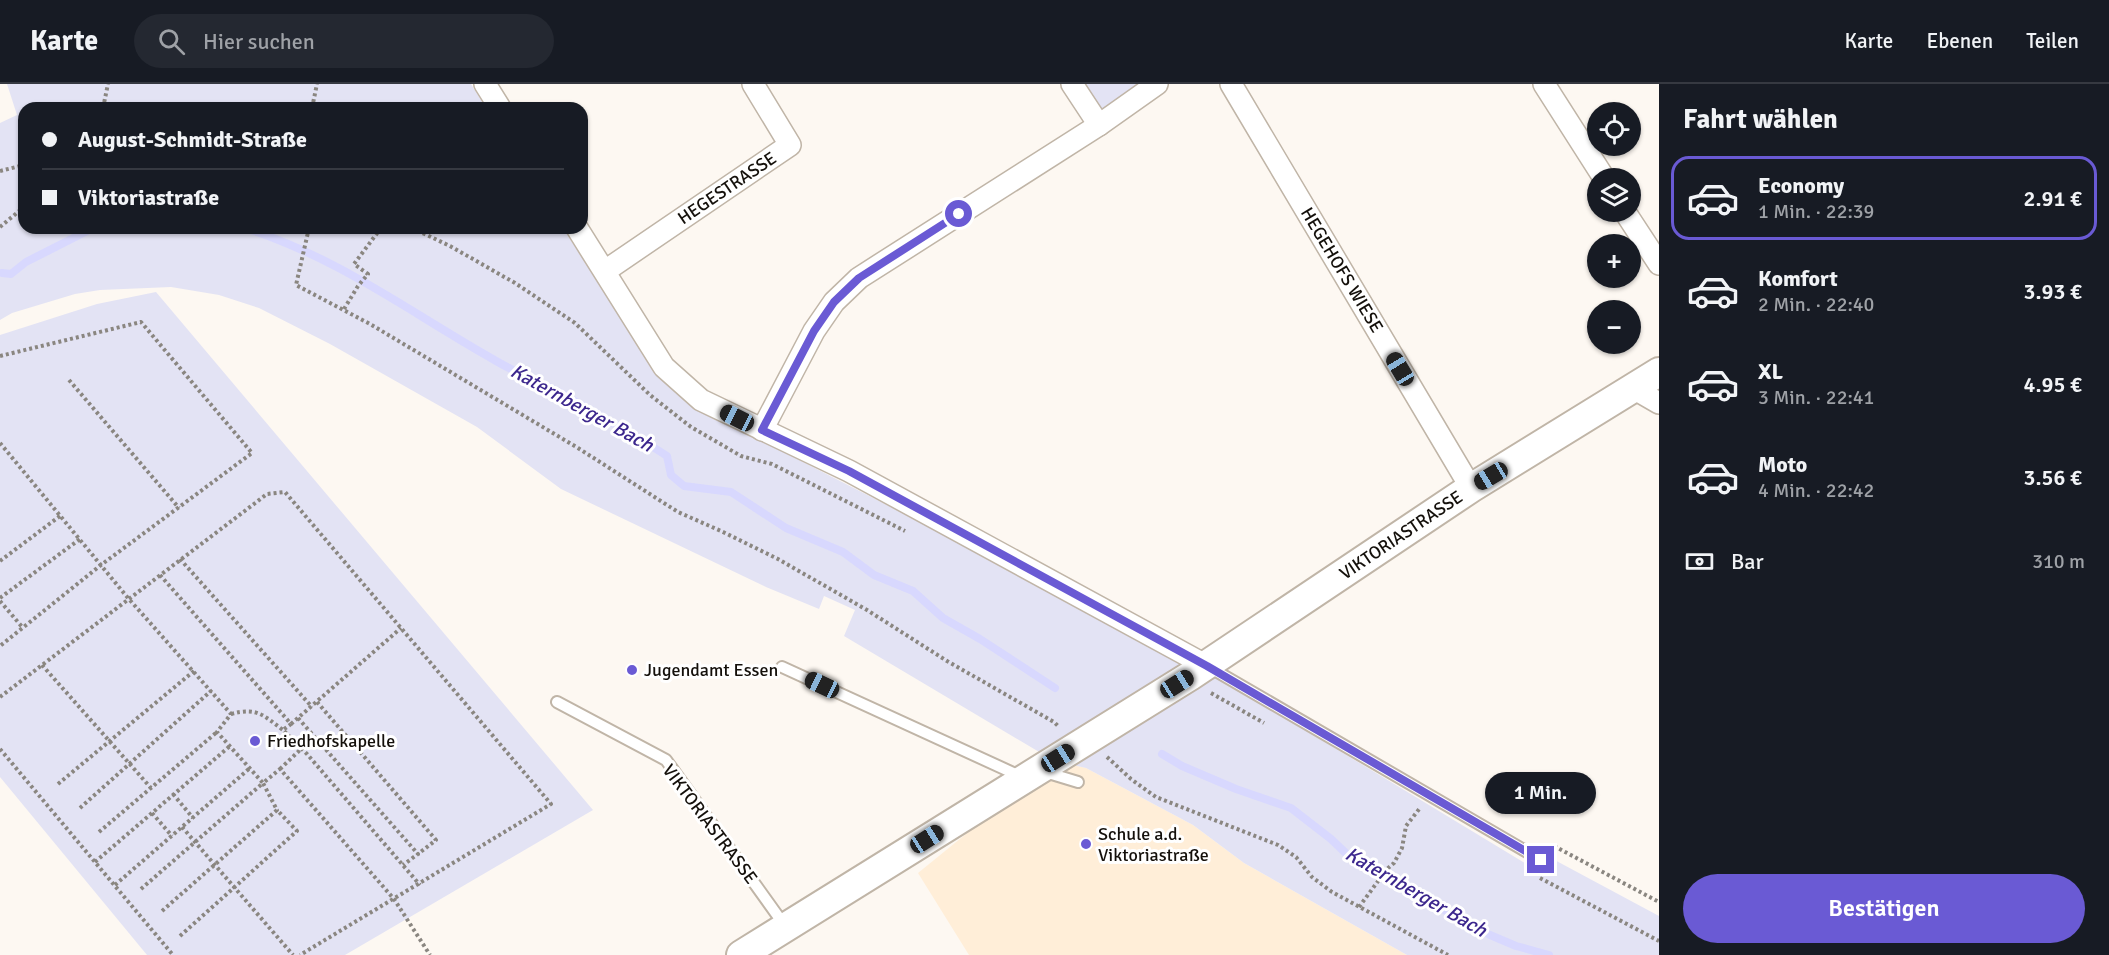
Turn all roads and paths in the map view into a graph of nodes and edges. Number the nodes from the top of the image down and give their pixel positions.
1 (108, 84) edge
2 (317, 84) edge
3 (485, 84) edge
4 (753, 84) edge
5 (1072, 84) edge
6 (1157, 84) edge
7 (1231, 84) edge
8 (1544, 84) edge
9 (104, 102) edge
10 (313, 102) edge
11 (496, 102) edge
12 (1099, 125) junction
13 (18, 166) edge
14 (1598, 168) edge
15 (0, 171) edge
16 (18, 212) edge
17 (1632, 222) edge
18 (0, 227) edge
19 (308, 234) edge
20 (376, 234) edge
21 (581, 234) edge
22 (1659, 264) edge
23 (605, 271) junction
24 (344, 309) junction
25 (0, 356) edge
26 (1659, 372) edge
27 (69, 380) dead end
28 (1633, 388) junction
29 (1659, 404) edge
30 (762, 430) junction
31 (0, 443) edge
32 (1471, 488) junction
33 (179, 508) junction
34 (60, 516) junction
35 (80, 539) junction
36 (180, 560) junction
37 (0, 561) edge
38 (101, 565) junction
39 (160, 575) junction
40 (128, 598) junction
41 (0, 600) edge
42 (23, 628) junction
43 (401, 628) junction
44 (0, 646) edge
45 (42, 664) junction
46 (1207, 666) junction
47 (782, 667) dead end
48 (194, 671) junction
49 (211, 691) junction
50 (0, 697) edge
51 (317, 702) junction
52 (557, 702) dead end
53 (312, 707) junction
54 (231, 714) junction
55 (298, 718) junction
56 (1054, 722) dead end
57 (291, 724) junction
58 (283, 730) junction
59 (217, 732) junction
60 (109, 742) junction
61 (230, 746) junction
62 (0, 749) edge
63 (302, 749) junction
64 (1106, 756) dead end
65 (129, 764) junction
66 (250, 768) junction
67 (280, 769) junction
68 (1032, 774) junction
69 (1078, 782) dead end
70 (263, 783) junction
71 (58, 784) dead end
72 (150, 788) junction
73 (173, 795) junction
74 (1428, 795) junction
75 (80, 808) dead end
76 (277, 810) junction
77 (152, 813) junction
78 (193, 818) junction
79 (182, 827) junction
80 (99, 832) dead end
81 (172, 836) junction
82 (195, 842) junction
83 (1550, 843) dead end
84 (418, 854) junction
85 (1541, 860) dead end
86 (95, 862) junction
87 (215, 864) junction
88 (403, 865) junction
89 (1534, 874) dead end
90 (115, 885) junction
91 (420, 885) junction
92 (234, 887) junction
93 (141, 888) dead end
94 (394, 899) junction
95 (1659, 902) edge
96 (1359, 907) junction
97 (162, 911) dead end
98 (785, 927) junction
99 (180, 936) dead end
100 (1659, 941) edge
101 (173, 955) edge
102 (293, 955) edge
103 (300, 955) edge
104 (430, 955) edge
105 (741, 955) edge
106 (1448, 955) edge

1 - 9 path
2 - 10 path
3 - 11 street
4 - 23 street, HEGESTRASSE
5 - 12 street
6 - 12 street
7 - 32 street, HEGEHOFS WIESE
8 - 14 street
12 - 30 street
13 - 15 path
16 - 18 path
17 - 22 street
19 - 24 path
20 - 24 path
21 - 23 street
23 - 30 street
24 - 56 path
25 - 33 path
26 - 28 street, VIKTORIASTRASSE
27 - 33 path
28 - 29 street
28 - 32 street, VIKTORIASTRASSE
30 - 46 street
31 - 34 path
32 - 46 street, VIKTORIASTRASSE
33 - 38 path
34 - 35 path
34 - 37 path
35 - 38 path
35 - 41 path
36 - 39 path
36 - 43 path
36 - 53 path
38 - 40 path
38 - 42 path
39 - 40 path
39 - 57 path
40 - 45 path
40 - 48 path
41 - 42 path
42 - 44 path
43 - 51 path
43 - 91 path
45 - 50 path
45 - 60 path
46 - 68 street, VIKTORIASTRASSE
46 - 74 lane
47 - 68 lane
48 - 49 path
48 - 60 path
49 - 54 path
49 - 65 path
51 - 53 path
51 - 84 path
52 - 98 lane, VIKTORIASTRASSE
53 - 55 path
54 - 58 path
54 - 59 path
55 - 57 path
55 - 84 path
57 - 58 path
58 - 63 path
59 - 61 path
59 - 72 path
60 - 65 path
60 - 71 path
61 - 66 path
61 - 73 path
62 - 86 path
63 - 67 path
63 - 88 path
64 - 96 path
65 - 72 path
65 - 75 path
66 - 70 path
66 - 78 path
67 - 70 path
67 - 94 path
68 - 69 lane
68 - 98 street, VIKTORIASTRASSE
70 - 76 path
70 - 82 path
72 - 80 path
73 - 77 path
73 - 78 path
74 - 85 lane
74 - 96 path
76 - 87 path
76 - 92 path
77 - 81 path
77 - 86 path
78 - 79 path
79 - 81 path
79 - 82 path
81 - 90 path
82 - 87 path
82 - 93 path
83 - 95 path
84 - 88 path
86 - 90 path
87 - 92 path
87 - 97 path
88 - 91 path
89 - 100 path
90 - 101 path
91 - 94 path
92 - 99 path
92 - 102 path
94 - 103 path
94 - 104 path
96 - 106 path
98 - 105 street, VIKTORIASTRASSE

